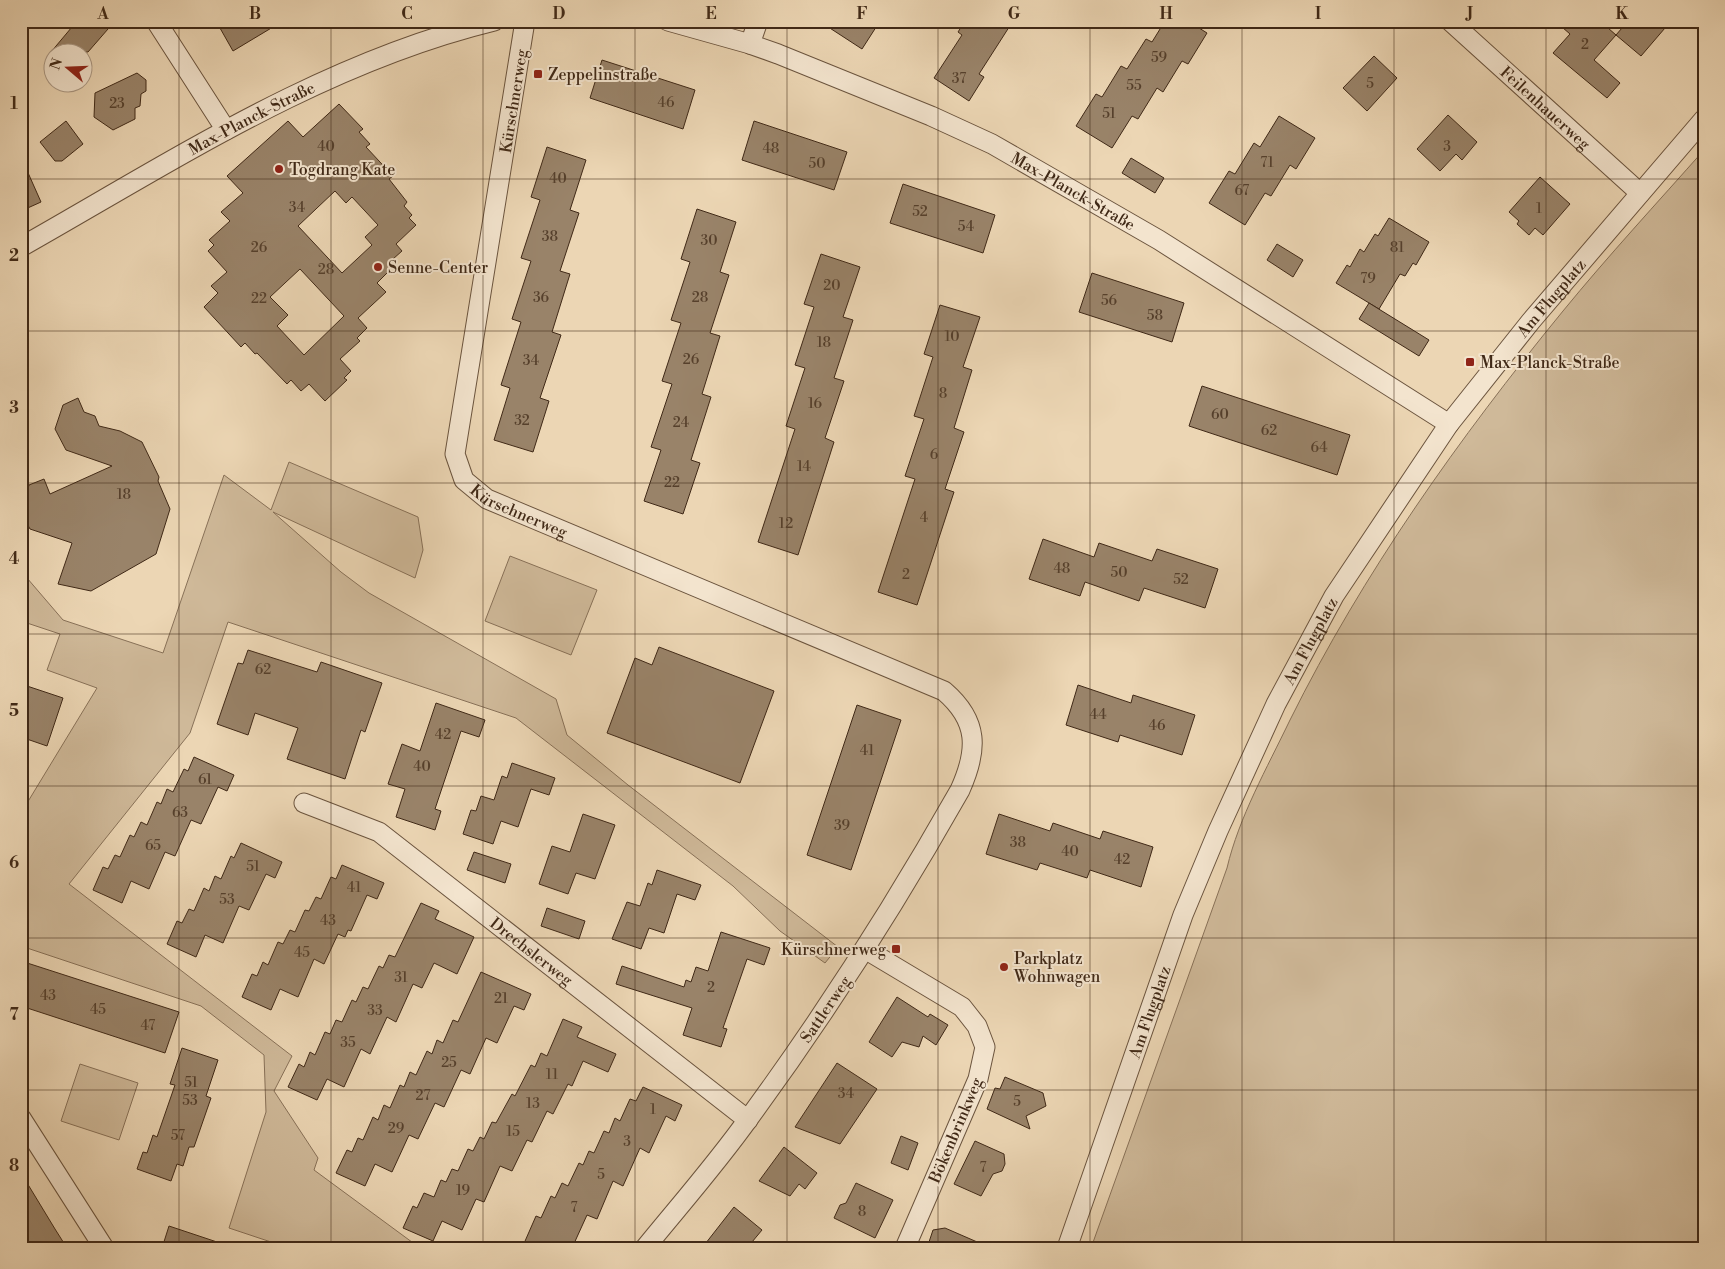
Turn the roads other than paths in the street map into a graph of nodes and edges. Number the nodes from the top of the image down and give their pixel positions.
1 (156, 21) edge
2 (494, 21) edge
3 (524, 21) edge
4 (668, 21) edge
5 (758, 21) edge
6 (1450, 21) edge
7 (750, 44) junction
8 (1704, 119) edge
9 (226, 130) junction
10 (1640, 193) junction
11 (21, 247) edge
12 (1449, 424) junction
13 (968, 721) joint
14 (304, 803) dead end
15 (866, 949) junction
16 (21, 1118) edge
17 (748, 1120) junction
18 (104, 1248) edge
19 (645, 1248) edge
20 (905, 1248) edge
21 (1067, 1248) edge

1 - 9 street
2 - 9 street, Max-Planck-Straße
3 - 13 street, Kürschnerweg
4 - 7 street, Max-Planck-Straße
5 - 7 street
6 - 10 street, Feilenhauerweg
7 - 12 street, Max-Planck-Straße
8 - 10 street, Am Flugplatz
9 - 11 street, Max-Planck-Straße
10 - 12 street, Am Flugplatz
12 - 21 street, Am Flugplatz
13 - 15 street, Sattlerweg
14 - 17 street, Drechslerweg
15 - 17 street, Sattlerweg
15 - 20 street, Bökenbrinkweg
16 - 18 street
17 - 19 street, Sattlerweg

